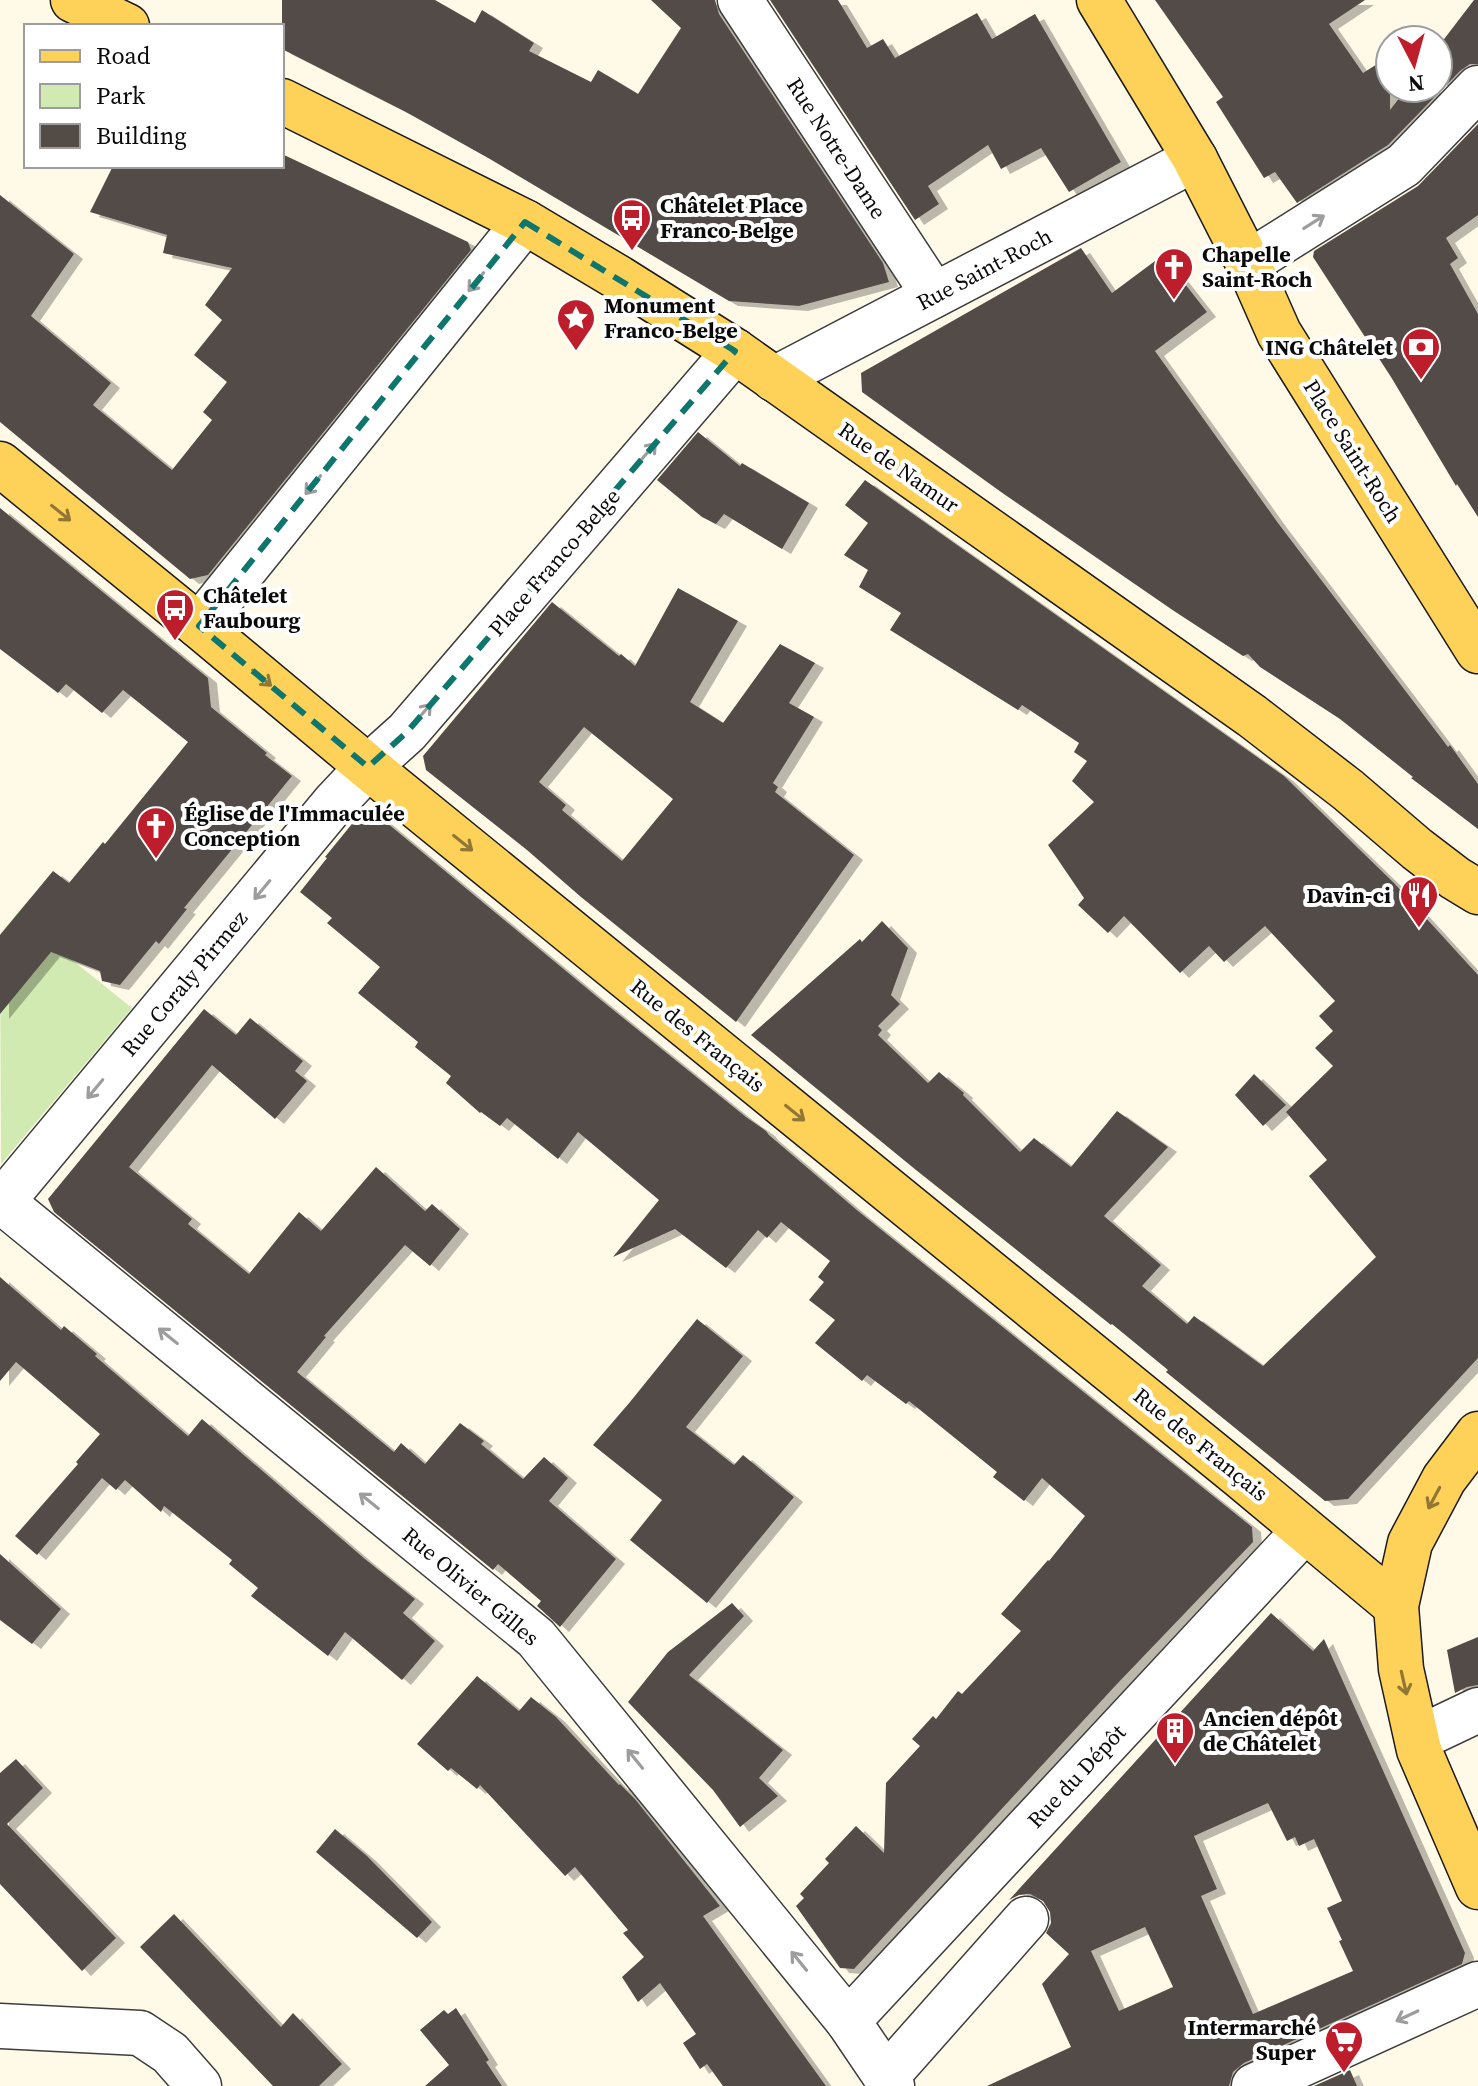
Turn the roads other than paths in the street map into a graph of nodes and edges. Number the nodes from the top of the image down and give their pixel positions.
1 (73, 0) edge
2 (740, 0) edge
3 (1099, 0) edge
4 (123, 24) edge
5 (1478, 88) edge
6 (284, 102) edge
7 (1195, 159) junction
8 (525, 222) junction
9 (1248, 263) junction
10 (934, 295) junction
11 (735, 351) junction
12 (774, 379) junction
13 (0, 464) edge
14 (199, 626) junction
15 (1478, 651) edge
16 (368, 767) junction
17 (1478, 892) edge
18 (1, 1201) edge
19 (1478, 1434) edge
20 (1304, 1531) junction
21 (1396, 1606) junction
22 (1478, 1710) edge
23 (1417, 1739) junction
24 (1478, 1887) edge
25 (1026, 1919) dead end
26 (1478, 1984) edge
27 (848, 2021) junction
28 (0, 2026) edge
29 (889, 2082) edge
30 (199, 2086) edge
31 (1254, 2086) edge

1 - 4 main road
2 - 10 street, Rue Notre-Dame
3 - 7 main road, Place Saint-Roch
9 -> 5 street
6 - 8 main road, Rue de Namur
7 - 9 main road, Place Saint-Roch
7 - 10 street, Rue Saint-Roch
8 - 11 main road, Rue de Namur
8 -> 14 street
9 - 15 main road, Place Saint-Roch
10 - 12 street, Rue Saint-Roch
11 - 12 main road, Rue de Namur
16 -> 11 street, Place Franco-Belge
12 - 17 main road, Rue de Namur
13 -> 14 main road, Rue des Français
14 -> 16 main road, Rue des Français
16 -> 18 street, Rue Coraly Pirmez
16 -> 20 main road, Rue des Français
27 -> 18 street, Rue Olivier Gilles
19 -> 21 main road
20 - 21 main road, Rue des Français
20 - 27 street, Rue du Dépôt
21 -> 23 main road
22 - 23 street
23 - 24 main road
25 - 29 street
26 -> 31 street
27 - 29 street, Rue Olivier Gilles
28 - 30 street

